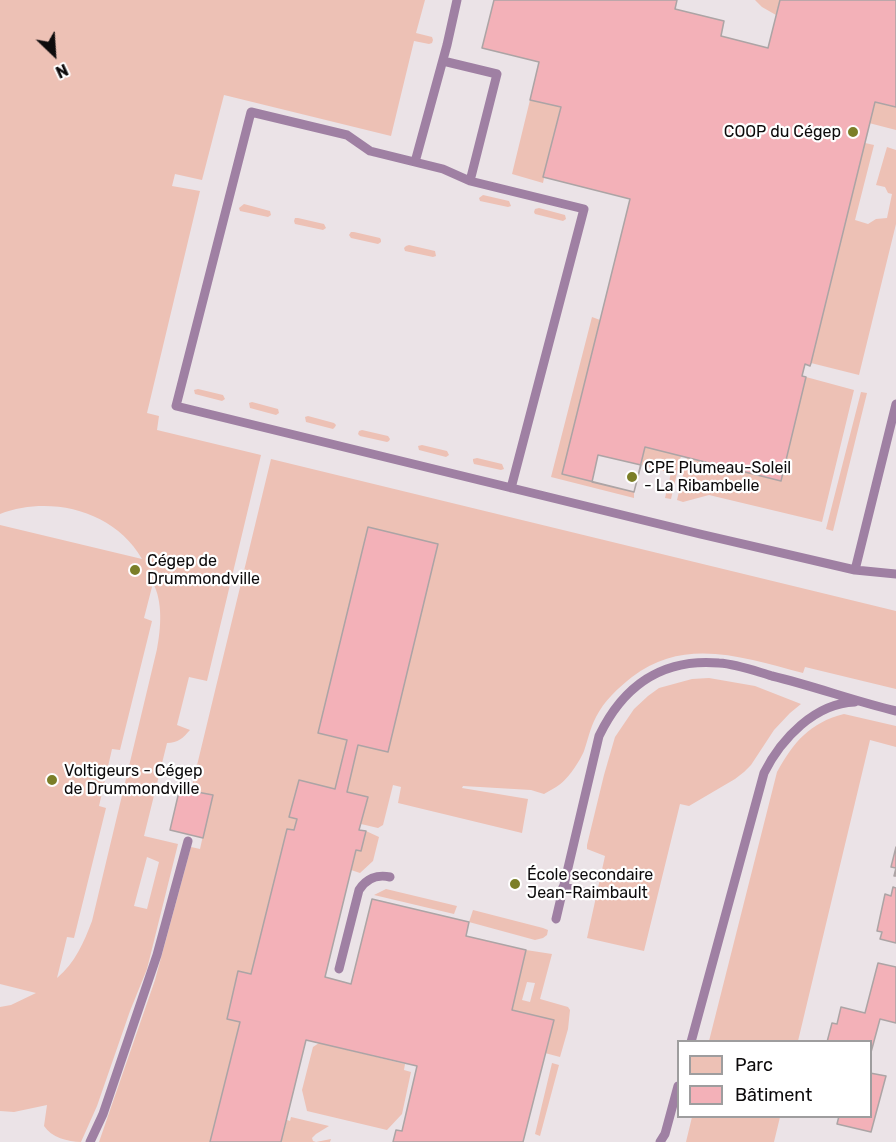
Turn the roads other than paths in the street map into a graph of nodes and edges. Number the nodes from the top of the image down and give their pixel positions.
1 (457, 0) edge
2 (442, 61) junction
3 (415, 162) junction
4 (470, 181) junction
5 (896, 404) edge
6 (511, 488) junction
7 (855, 570) junction
8 (896, 574) edge
9 (864, 703) junction
10 (896, 711) edge
11 (188, 841) dead end
12 (390, 877) dead end
13 (563, 886) junction
14 (589, 893) dead end
15 (556, 919) dead end
16 (339, 969) dead end
17 (691, 1040) edge
18 (677, 1090) edge
19 (90, 1142) edge
20 (660, 1142) edge

1 - 2 lane
2 - 3 lane
2 - 4 lane
3 - 4 lane
3 - 6 lane
4 - 6 lane
5 - 7 lane
6 - 7 lane
7 - 8 lane
9 - 10 lane
9 - 13 lane
9 - 17 lane
11 - 19 lane
12 - 16 lane
13 - 14 lane
13 - 15 lane
18 - 20 lane

